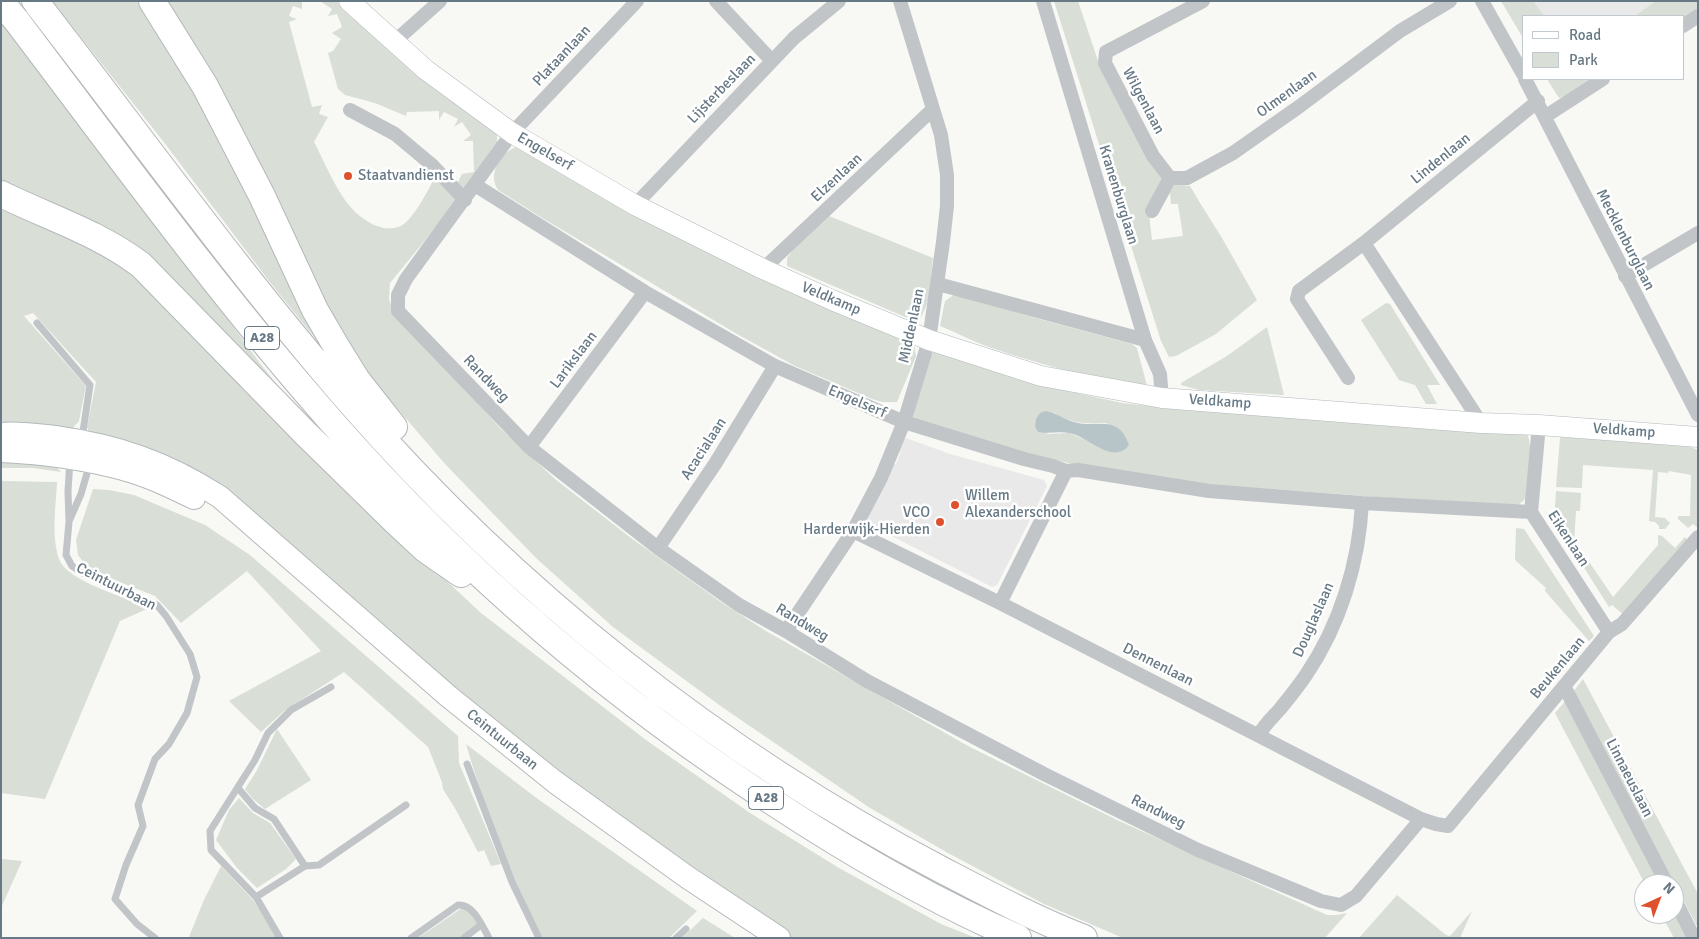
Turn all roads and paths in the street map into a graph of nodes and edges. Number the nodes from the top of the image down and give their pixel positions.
1 (152, 1) edge
2 (349, 1) edge
3 (440, 1) edge
4 (637, 1) edge
5 (716, 1) edge
6 (839, 1) edge
7 (900, 1) edge
8 (1043, 1) edge
9 (1203, 1) edge
10 (1450, 1) edge
11 (1482, 1) edge
12 (17, 7) edge
13 (1698, 16) edge
14 (1684, 25) edge
15 (394, 42) junction
16 (772, 60) junction
17 (1522, 72) edge
18 (1526, 80) edge
19 (1600, 80) edge
20 (1538, 101) junction
21 (350, 110) dead end
22 (932, 110) junction
23 (1546, 116) junction
24 (512, 133) junction
25 (1170, 178) junction
26 (475, 185) junction
27 (1, 194) edge
28 (465, 200) junction
29 (635, 204) junction
30 (1152, 212) dead end
31 (1698, 233) edge
32 (1364, 243) junction
33 (763, 269) junction
34 (1625, 276) junction
35 (938, 284) junction
36 (645, 292) junction
37 (37, 323) dead end
38 (929, 340) junction
39 (1145, 340) junction
40 (775, 366) junction
41 (1348, 378) dead end
42 (1162, 398) junction
43 (1698, 415) edge
44 (904, 422) junction
45 (1480, 423) junction
46 (1539, 425) junction
47 (1, 434) edge
48 (1698, 437) edge
49 (529, 448) junction
50 (1, 451) edge
51 (81, 451) junction
52 (1066, 471) junction
53 (1362, 503) junction
54 (1531, 512) junction
55 (69, 522) junction
56 (853, 531) junction
57 (1698, 537) edge
58 (658, 548) junction
59 (526, 582) junction
60 (1000, 603) junction
61 (540, 629) junction
62 (786, 632) junction
63 (1609, 632) junction
64 (1564, 686) junction
65 (331, 687) dead end
66 (1259, 735) junction
67 (467, 764) dead end
68 (238, 788) junction
69 (406, 805) dead end
70 (1421, 820) junction
71 (1448, 826) joint
72 (305, 866) junction
73 (1661, 874) edge
74 (256, 897) junction
75 (1684, 918) edge
76 (481, 925) junction
77 (686, 929) dead end
78 (155, 938) edge
79 (280, 938) edge
80 (411, 938) edge
81 (464, 938) edge
82 (489, 938) edge
83 (539, 938) edge
84 (676, 938) edge
85 (779, 938) edge
86 (1018, 938) edge
87 (1084, 938) edge
88 (1694, 938) edge

1 - 59 highway, A28
2 - 15 street, Engelserf
3 - 15 street
4 - 24 street, Plataanlaan
5 - 16 street
6 - 16 street, Lijsterbeslaan
7 - 22 street, Middenlaan
8 - 39 street, Kranenburglaan
9 - 25 street, Wilgenlaan
10 - 25 street, Olmenlaan
11 - 17 street
12 - 59 highway, A28
12 - 61 highway, A28
13 - 14 street
15 - 24 street, Engelserf
16 - 29 street, Lijsterbeslaan
18 - 20 street, Mecklenburglaan
19 - 23 street
20 - 23 street, Mecklenburglaan
20 - 32 street, Lindenlaan
21 - 28 street
22 - 33 street, Elzenlaan
22 - 35 street, Middenlaan
23 - 34 street, Mecklenburglaan
24 - 26 street, Randweg
24 - 29 street, Engelserf
25 - 30 street
26 - 28 street, Randweg
26 - 36 street, Engelserf
27 - 61 highway, A28
28 - 49 street, Randweg
29 - 33 street, Engelserf
31 - 34 street
32 - 41 street, Lindenlaan
32 - 45 street
33 - 38 street, Veldkamp
34 - 43 street, Mecklenburglaan
35 - 38 street, Middenlaan
35 - 39 street
36 - 40 street, Engelserf
36 - 49 street, Larikslaan
37 - 51 lane
38 - 42 street, Veldkamp
38 - 44 street, Middenlaan
39 - 42 street, Kranenburglaan
40 - 44 street, Engelserf
40 - 58 street, Acacialaan
42 - 45 street, Veldkamp
44 - 52 street
44 - 56 street, Middenlaan
45 - 46 street, Veldkamp
46 - 48 street, Veldkamp
46 - 54 street, Eikenlaan
47 - 51 main road, Ceintuurbaan
49 - 58 street, Randweg
50 - 51 main road, Ceintuurbaan
51 - 55 lane, Ceintuurbaan
51 - 55 lane, Ceintuurbaan
51 - 85 main road, Ceintuurbaan
52 - 53 street
52 - 60 street
53 - 54 street
53 - 66 street, Douglaslaan
54 - 63 street, Eikenlaan
55 - 78 lane, Ceintuurbaan
56 - 60 street, Dennenlaan
56 - 62 street, Middenlaan
57 - 63 street, Beukenlaan
58 - 62 street, Randweg
59 - 87 highway, A28
60 - 66 street, Dennenlaan
61 - 86 highway, A28
62 - 70 street, Randweg
63 - 64 street, Beukenlaan
64 - 71 street, Beukenlaan
64 - 73 street, Linnaeuslaan
65 - 68 lane
66 - 70 street, Dennenlaan
67 - 83 lane
68 - 72 lane
68 - 74 lane
69 - 72 lane
70 - 71 street, Dennenlaan
72 - 74 lane
74 - 79 lane
75 - 88 street
76 - 80 lane
76 - 81 lane
76 - 82 lane
77 - 84 lane

